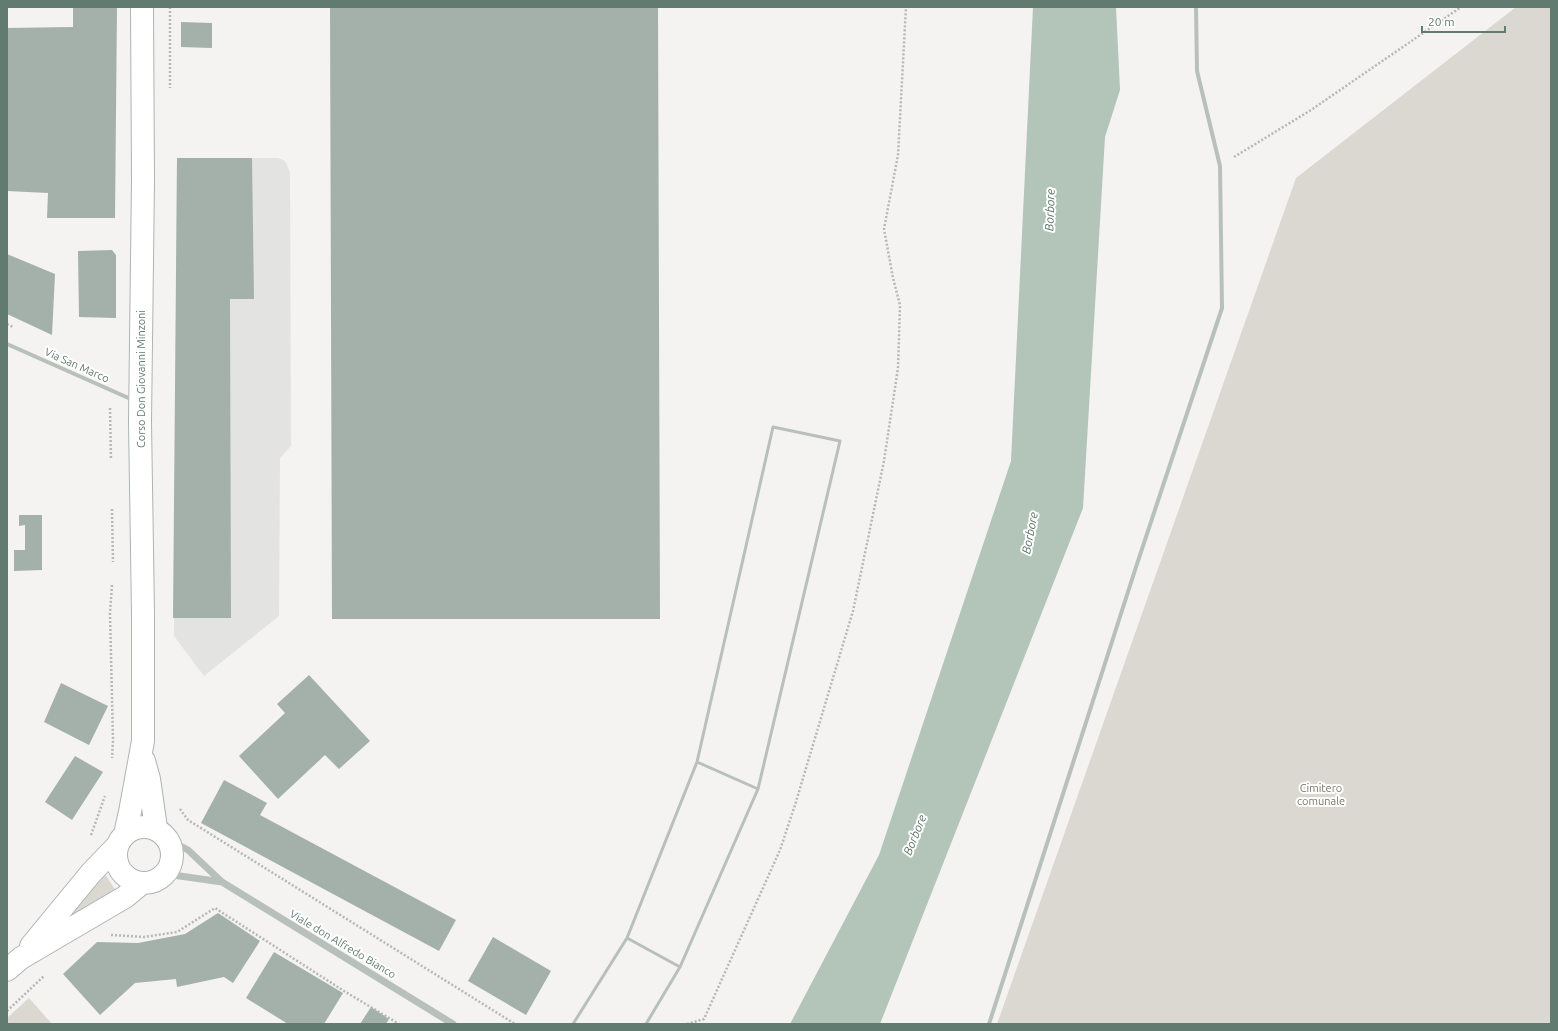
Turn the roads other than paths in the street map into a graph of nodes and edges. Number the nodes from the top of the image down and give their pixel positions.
1 (142, 7) edge
2 (1196, 7) edge
3 (7, 344) edge
4 (140, 403) junction
5 (142, 752) junction
6 (696, 762) junction
7 (758, 789) junction
8 (162, 834) junction
9 (121, 840) junction
10 (166, 874) junction
11 (222, 882) junction
12 (142, 883) junction
13 (627, 938) junction
14 (14, 964) edge
15 (680, 967) junction
16 (453, 1024) edge
17 (573, 1024) edge
18 (646, 1024) edge
19 (989, 1024) edge

1 - 4 main road, Corso Don Giovanni Minzoni
2 - 19 street
3 - 4 street, Via San Marco
4 - 5 main road, Corso Don Giovanni Minzoni
5 - 8 main road, Corso Don Giovanni Minzoni
5 - 9 main road, Corso Don Giovanni Minzoni
6 - 7 lane
6 - 7 lane
6 - 13 lane
7 - 15 lane
8 - 9 main road
8 - 10 main road, Corso Don Giovanni Minzoni
8 - 11 street, Viale don Alfredo Bianco
9 - 12 main road, Corso Don Giovanni Minzoni
9 - 14 main road
10 - 11 street, Viale don Alfredo Bianco
10 - 12 main road
11 - 16 street, Viale don Alfredo Bianco
12 - 14 main road
13 - 15 lane
13 - 17 lane
15 - 18 lane

